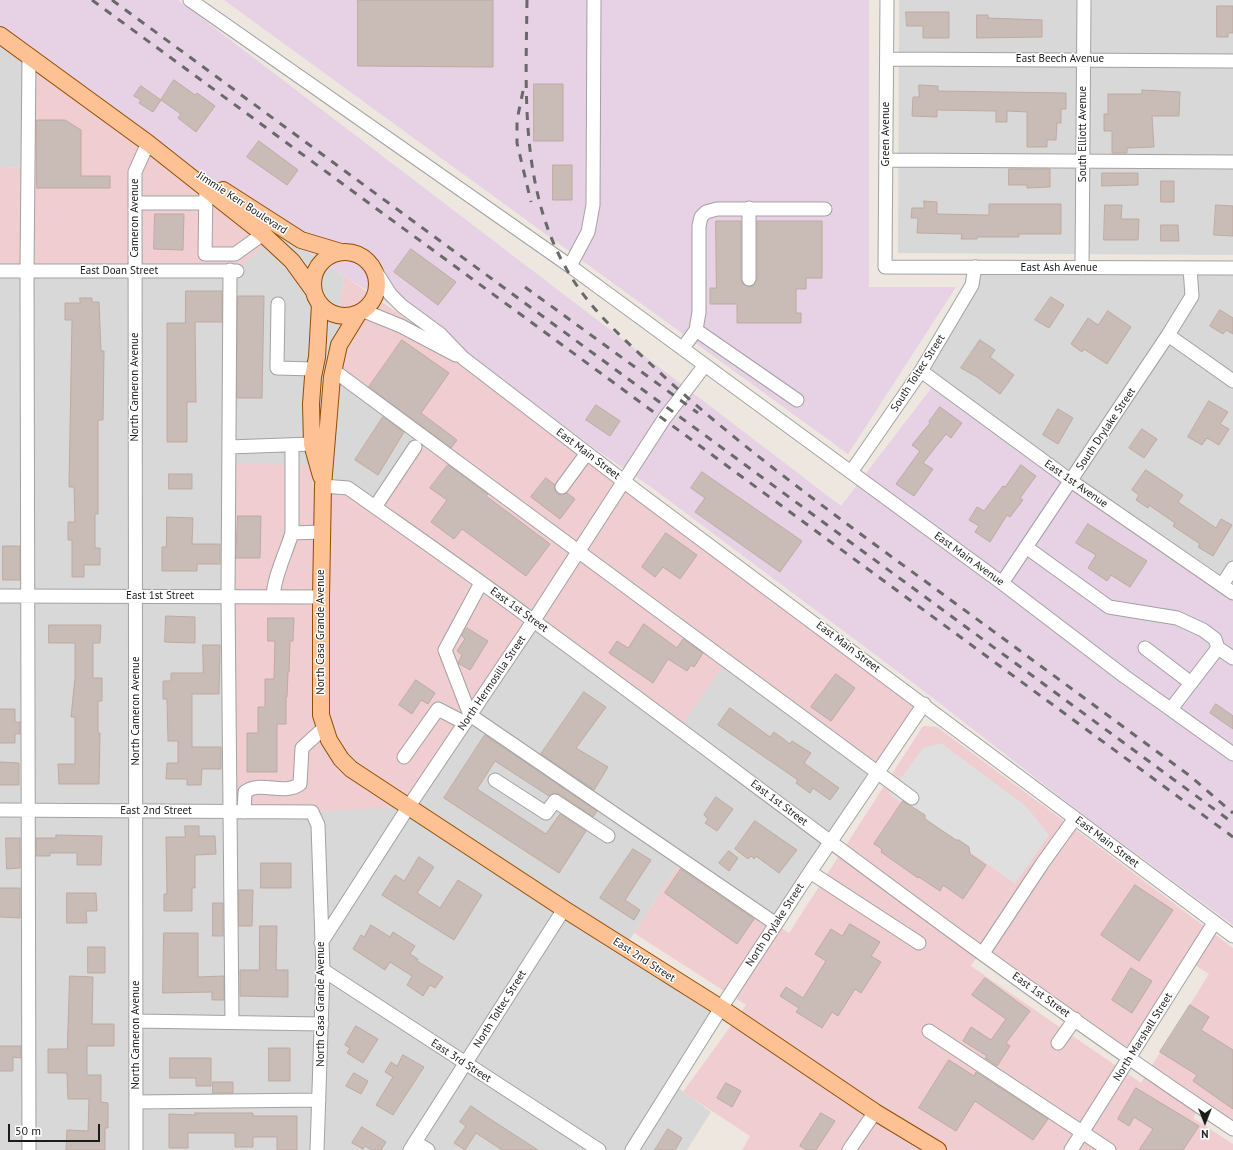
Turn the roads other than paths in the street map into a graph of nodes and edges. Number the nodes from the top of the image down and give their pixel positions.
1 (190, 0) edge
2 (594, 0) edge
3 (886, 0) edge
4 (1084, 0) edge
5 (0, 35) edge
6 (29, 56) junction
7 (886, 59) junction
8 (1083, 59) junction
9 (1233, 61) edge
10 (148, 143) junction
11 (886, 160) junction
12 (1083, 161) junction
13 (1233, 162) edge
14 (206, 196) junction
15 (135, 203) junction
16 (749, 208) junction
17 (824, 209) dead end
18 (263, 234) junction
19 (341, 252) junction
20 (570, 266) junction
21 (373, 267) junction
22 (885, 267) joint
23 (975, 268) junction
24 (1082, 268) junction
25 (1190, 268) junction
26 (1233, 268) edge
27 (0, 271) edge
28 (27, 271) junction
29 (135, 271) junction
30 (749, 279) dead end
31 (313, 290) junction
32 (278, 304) dead end
33 (320, 304) junction
34 (361, 313) junction
35 (696, 330) junction
36 (1168, 335) junction
37 (683, 348) junction
38 (463, 358) junction
39 (705, 365) junction
40 (314, 369) junction
41 (333, 370) junction
42 (922, 371) junction
43 (1233, 381) edge
44 (797, 400) dead end
45 (312, 444) junction
46 (292, 445) junction
47 (229, 447) junction
48 (415, 447) dead end
49 (588, 453) junction
50 (851, 472) junction
51 (624, 481) junction
52 (1071, 481) junction
53 (323, 486) junction
54 (562, 487) dead end
55 (374, 507) junction
56 (322, 532) junction
57 (292, 533) junction
58 (1026, 547) junction
59 (578, 552) junction
60 (1233, 568) edge
61 (481, 583) junction
62 (1002, 583) junction
63 (1222, 585) junction
64 (1233, 593) edge
65 (0, 596) edge
66 (28, 596) junction
67 (136, 596) junction
68 (228, 596) junction
69 (273, 597) junction
70 (321, 597) junction
71 (534, 620) junction
72 (1145, 648) dead end
73 (1218, 648) junction
74 (1233, 658) edge
75 (1191, 683) junction
76 (924, 704) junction
77 (1171, 709) junction
78 (467, 719) junction
79 (325, 727) junction
80 (1233, 754) edge
81 (404, 757) dead end
82 (351, 769) joint
83 (877, 773) junction
84 (495, 780) dead end
85 (912, 798) dead end
86 (409, 806) junction
87 (0, 810) edge
88 (28, 810) junction
89 (136, 811) junction
90 (228, 812) junction
91 (244, 812) junction
92 (312, 812) joint
93 (1075, 818) junction
94 (608, 836) dead end
95 (830, 841) junction
96 (810, 872) junction
97 (564, 909) junction
98 (1214, 923) junction
99 (776, 924) junction
100 (1233, 936) edge
101 (321, 943) junction
102 (919, 943) dead end
103 (983, 953) junction
104 (323, 970) junction
105 (720, 1008) junction
106 (1075, 1020) junction
107 (136, 1021) junction
108 (232, 1022) junction
109 (322, 1024) junction
110 (929, 1031) dead end
111 (1058, 1043) dead end
112 (1129, 1059) junction
113 (465, 1065) junction
114 (319, 1100) junction
115 (136, 1102) junction
116 (875, 1112) junction
117 (1233, 1129) edge
118 (1082, 1132) junction
119 (413, 1146) edge
120 (29, 1150) edge
121 (136, 1150) edge
122 (317, 1150) edge
123 (428, 1150) edge
124 (599, 1150) edge
125 (632, 1150) edge
126 (849, 1150) edge
127 (938, 1150) edge
128 (1071, 1150) edge
129 (1109, 1150) edge

1 - 20 street, East Main Avenue
2 - 20 street
3 - 7 street, Green Avenue
4 - 8 street, South Elliott Avenue
5 - 6 main road, Jimmie Kerr Boulevard
6 - 10 main road, Jimmie Kerr Boulevard
6 - 28 street
7 - 8 street, East Beech Avenue
7 - 11 street, Green Avenue
8 - 9 street, East Beech Avenue
8 - 12 street, South Elliott Avenue
10 - 14 main road, Jimmie Kerr Boulevard
10 - 15 street, Cameron Avenue
10 - 19 main road, Jimmie Kerr Boulevard
11 - 12 street
11 - 22 street, Green Avenue
12 - 13 street
12 - 24 street, South Elliott Avenue
14 - 15 street
14 - 18 main road, Jimmie Kerr Boulevard
14 - 18 street
15 - 29 street, Cameron Avenue
16 - 17 street
16 - 30 street
16 - 35 street
18 - 31 main road, Jimmie Kerr Boulevard
19 - 21 main road
19 - 31 main road
20 - 37 street, East Main Avenue
21 - 34 main road
21 - 38 street, East Main Street
22 - 23 street, East Ash Avenue
23 - 24 street, East Ash Avenue
23 - 42 street, South Toltec Street
24 - 25 street, East Ash Avenue
25 - 26 street, East Ash Avenue
25 - 36 street, South Drylake Street
27 - 28 street, East Doan Street
28 - 29 street, East Doan Street
28 - 66 street
29 - 47 street, East Doan Street
29 - 67 street, North Cameron Avenue
31 - 33 main road
32 - 40 street
33 - 34 main road
33 - 40 main road, North Casa Grande Avenue
34 - 38 street, East Main Street
34 - 41 main road, North Casa Grande Avenue
35 - 37 street
35 - 44 street
36 - 43 street
36 - 52 street, South Drylake Street
37 - 39 street, East Main Avenue
38 - 49 street, East Main Street
39 - 50 street, East Main Avenue
39 - 51 street, North Hermosilla Street
40 - 45 main road, North Casa Grande Avenue
41 - 53 main road, North Casa Grande Avenue
41 - 59 street
42 - 50 street, South Toltec Street
42 - 52 street, East 1st Avenue
45 - 46 street
45 - 53 main road, North Casa Grande Avenue
46 - 47 street
46 - 57 street
47 - 68 street
48 - 55 street
49 - 51 street, East Main Street
49 - 54 street
50 - 62 street, East Main Avenue
51 - 59 street, North Hermosilla Street
51 - 76 street, East Main Street
52 - 58 street, South Drylake Street
52 - 63 street, East 1st Avenue
53 - 55 street, East 1st Street
53 - 56 main road, North Casa Grande Avenue
55 - 61 street, East 1st Street
56 - 57 street
56 - 70 main road, North Casa Grande Avenue
57 - 69 street
58 - 62 street, South Drylake Street
58 - 73 street
59 - 71 street, North Hermosilla Street
59 - 83 street
60 - 63 street
61 - 71 street, East 1st Street
61 - 78 street
62 - 77 street, East Main Avenue
63 - 64 street, East 1st Avenue
65 - 66 street, East 1st Street
66 - 67 street, East 1st Street
66 - 88 street
67 - 68 street, East 1st Street
67 - 89 street, North Cameron Avenue
68 - 69 street, East 1st Street
68 - 90 street
69 - 70 street, East 1st Street
70 - 79 main road, North Casa Grande Avenue
71 - 78 street, North Hermosilla Street
71 - 95 street, East 1st Street
72 - 75 street
73 - 74 street
73 - 75 street
75 - 77 street
76 - 83 street, North Drylake Street
76 - 93 street, East Main Street
77 - 80 street, East Main Avenue
78 - 81 street
78 - 86 street, North Hermosilla Street
78 - 99 street
79 - 82 main road, North Casa Grande Avenue
79 - 91 street
82 - 86 main road, East 2nd Street
83 - 85 street
83 - 95 street, North Drylake Street
84 - 94 street
86 - 97 main road, East 2nd Street
86 - 101 street, North Hermosilla Street
87 - 88 street, East 2nd Street
88 - 89 street, East 2nd Street
88 - 120 street
89 - 90 street, East 2nd Street
89 - 107 street, North Cameron Avenue
90 - 91 street, East 2nd Street
90 - 108 street
91 - 92 street, East 2nd Street
92 - 101 street, North Casa Grande Avenue
93 - 98 street, East Main Street
93 - 103 street
95 - 96 street, North Drylake Street
95 - 103 street, East 1st Street
96 - 99 street, North Drylake Street
96 - 102 street
97 - 105 main road, East 2nd Street
97 - 113 street, North Toltec Street
98 - 100 street, East Main Street
98 - 112 street, North Marshall Street
99 - 105 street, North Drylake Street
101 - 104 street, North Casa Grande Avenue
103 - 106 street, East 1st Street
104 - 109 street, North Casa Grande Avenue
104 - 113 street, East 3rd Street
105 - 116 main road, East 2nd Street
105 - 125 street, North Drylake Street
106 - 111 street
106 - 112 street, East 1st Street
107 - 108 street
107 - 115 street, North Cameron Avenue
108 - 109 street
109 - 114 street, North Casa Grande Avenue
110 - 118 street
112 - 117 street, East 1st Street
112 - 118 street, North Marshall Street
113 - 119 street, North Toltec Street
113 - 124 street, East 3rd Street
114 - 115 street
114 - 122 street, North Casa Grande Avenue
115 - 121 street, North Cameron Avenue
116 - 126 street
116 - 127 main road, East 2nd Street
118 - 128 street, North Marshall Street
118 - 129 street
119 - 123 street

